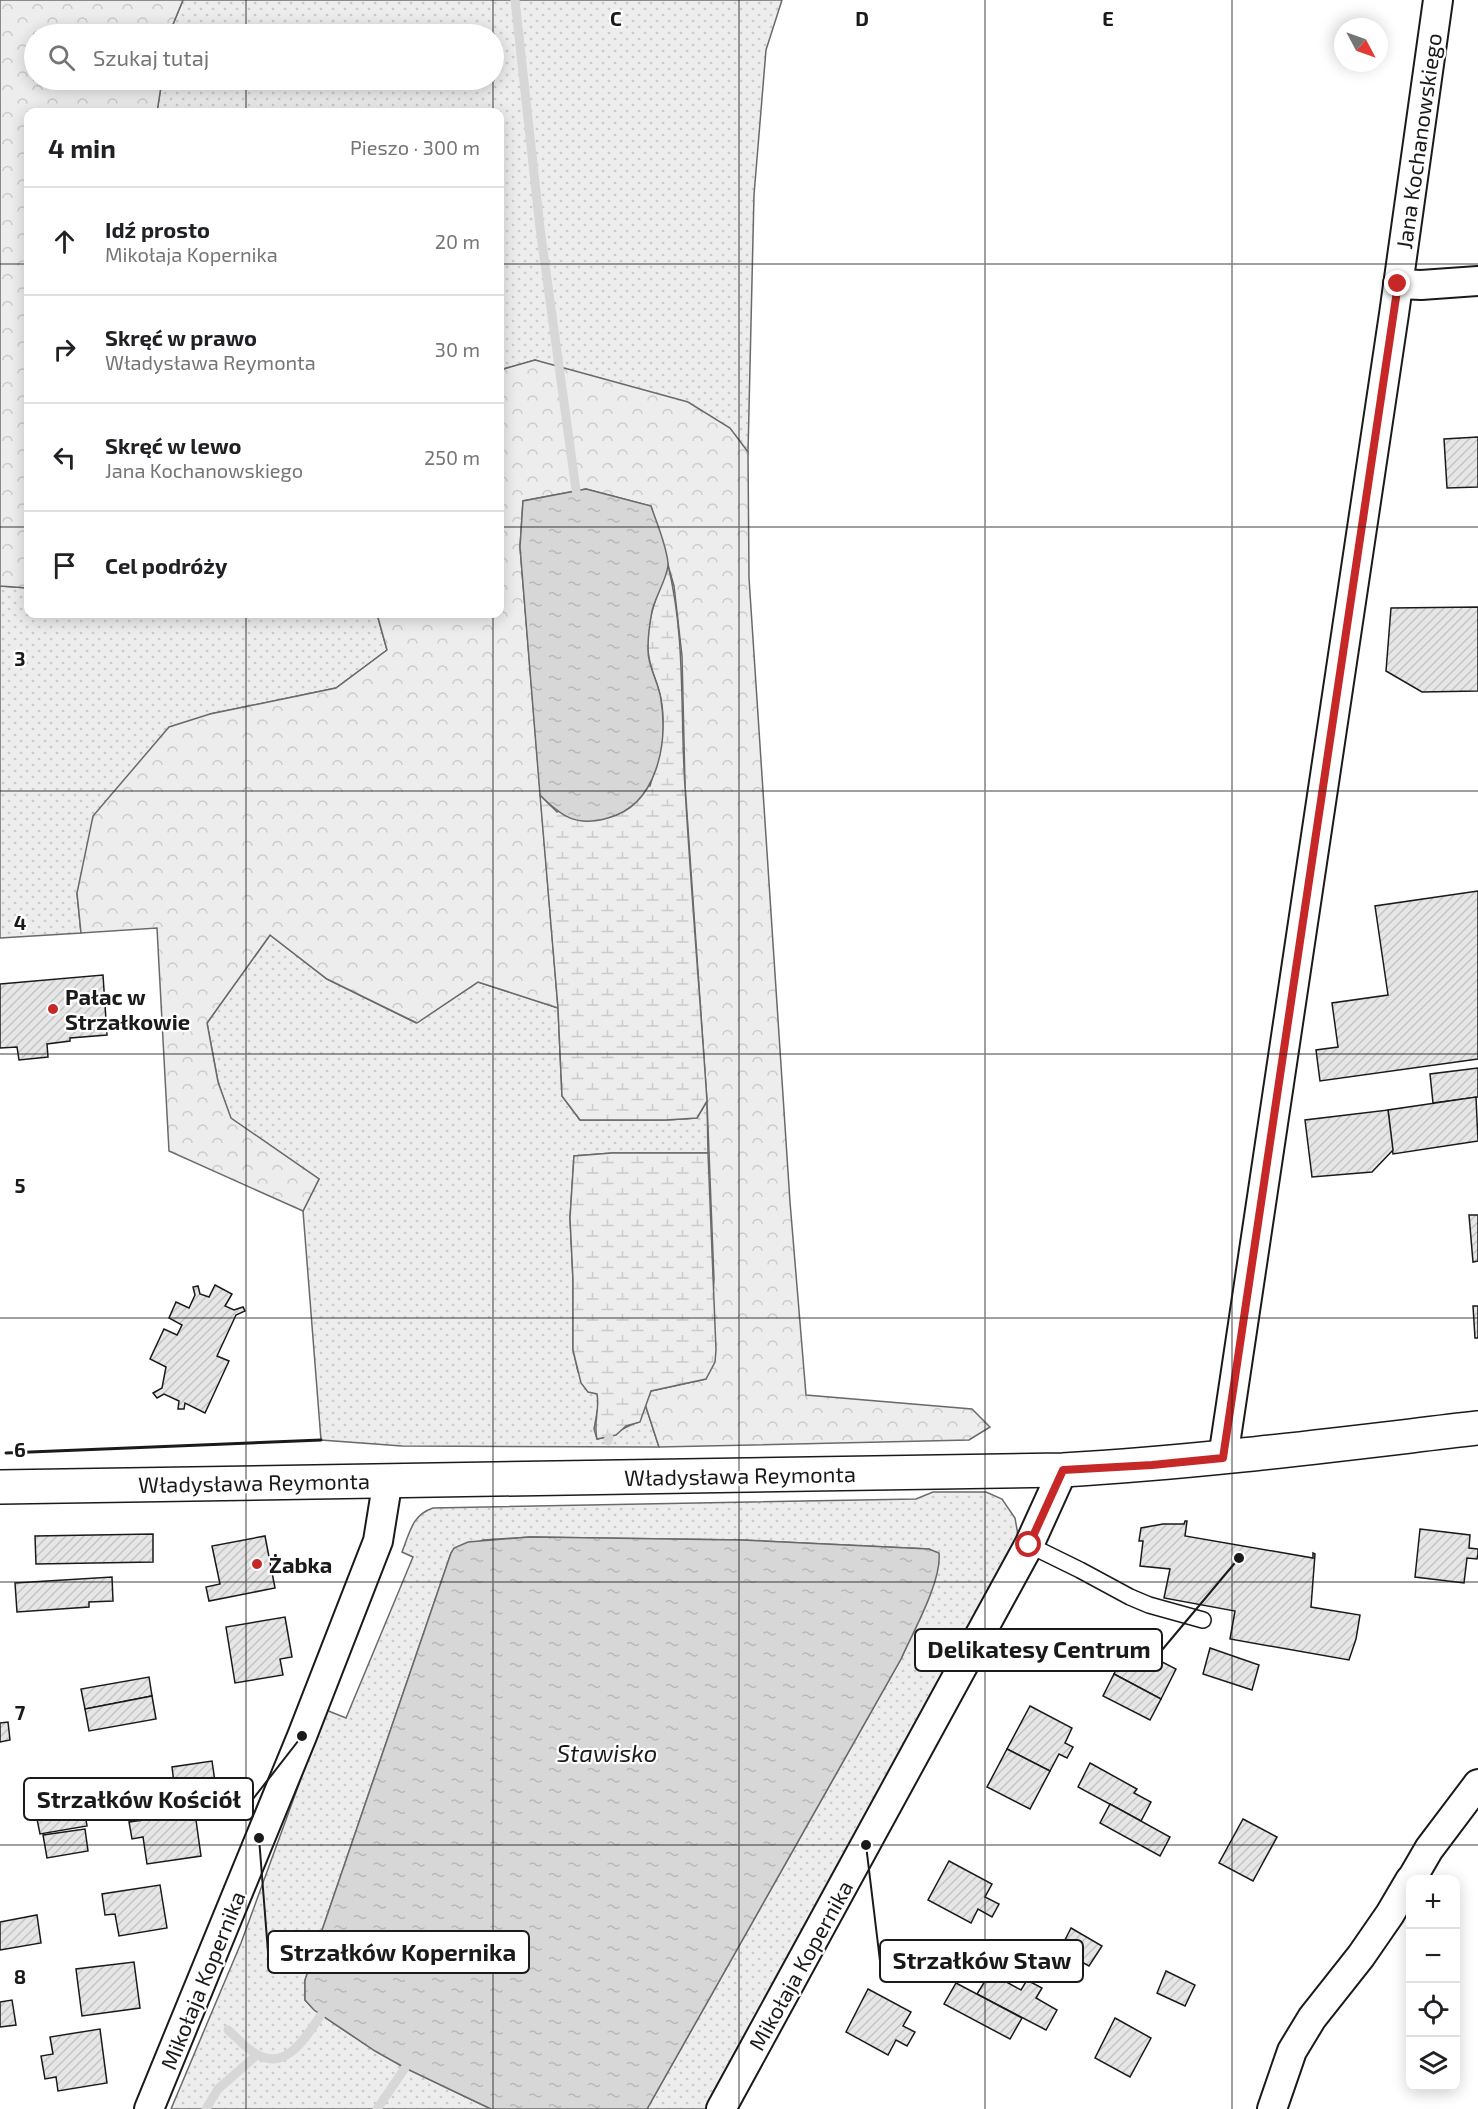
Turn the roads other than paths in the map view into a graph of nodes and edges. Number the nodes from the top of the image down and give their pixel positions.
1 (1438, 0) edge
2 (1478, 281) edge
3 (1398, 284) junction
4 (1478, 1428) edge
5 (1223, 1458) junction
6 (1063, 1470) junction
7 (388, 1479) junction
8 (0, 1487) edge
9 (1029, 1545) junction
10 (1203, 1620) dead end
11 (1478, 1784) edge
12 (1414, 1875) edge
13 (1406, 1888) edge
14 (149, 2109) edge
15 (721, 2109) edge
16 (1272, 2109) edge

1 - 3 street, Jana Kochanowskiego
2 - 3 street
3 - 5 street, Jana Kochanowskiego
4 - 5 street, Władysława Reymonta
5 - 6 street, Władysława Reymonta
6 - 7 street, Władysława Reymonta
6 - 9 street, Mikołaja Kopernika
7 - 8 street, Władysława Reymonta
7 - 14 street, Mikołaja Kopernika
9 - 10 lane
9 - 15 street, Mikołaja Kopernika
11 - 12 street
13 - 16 street

